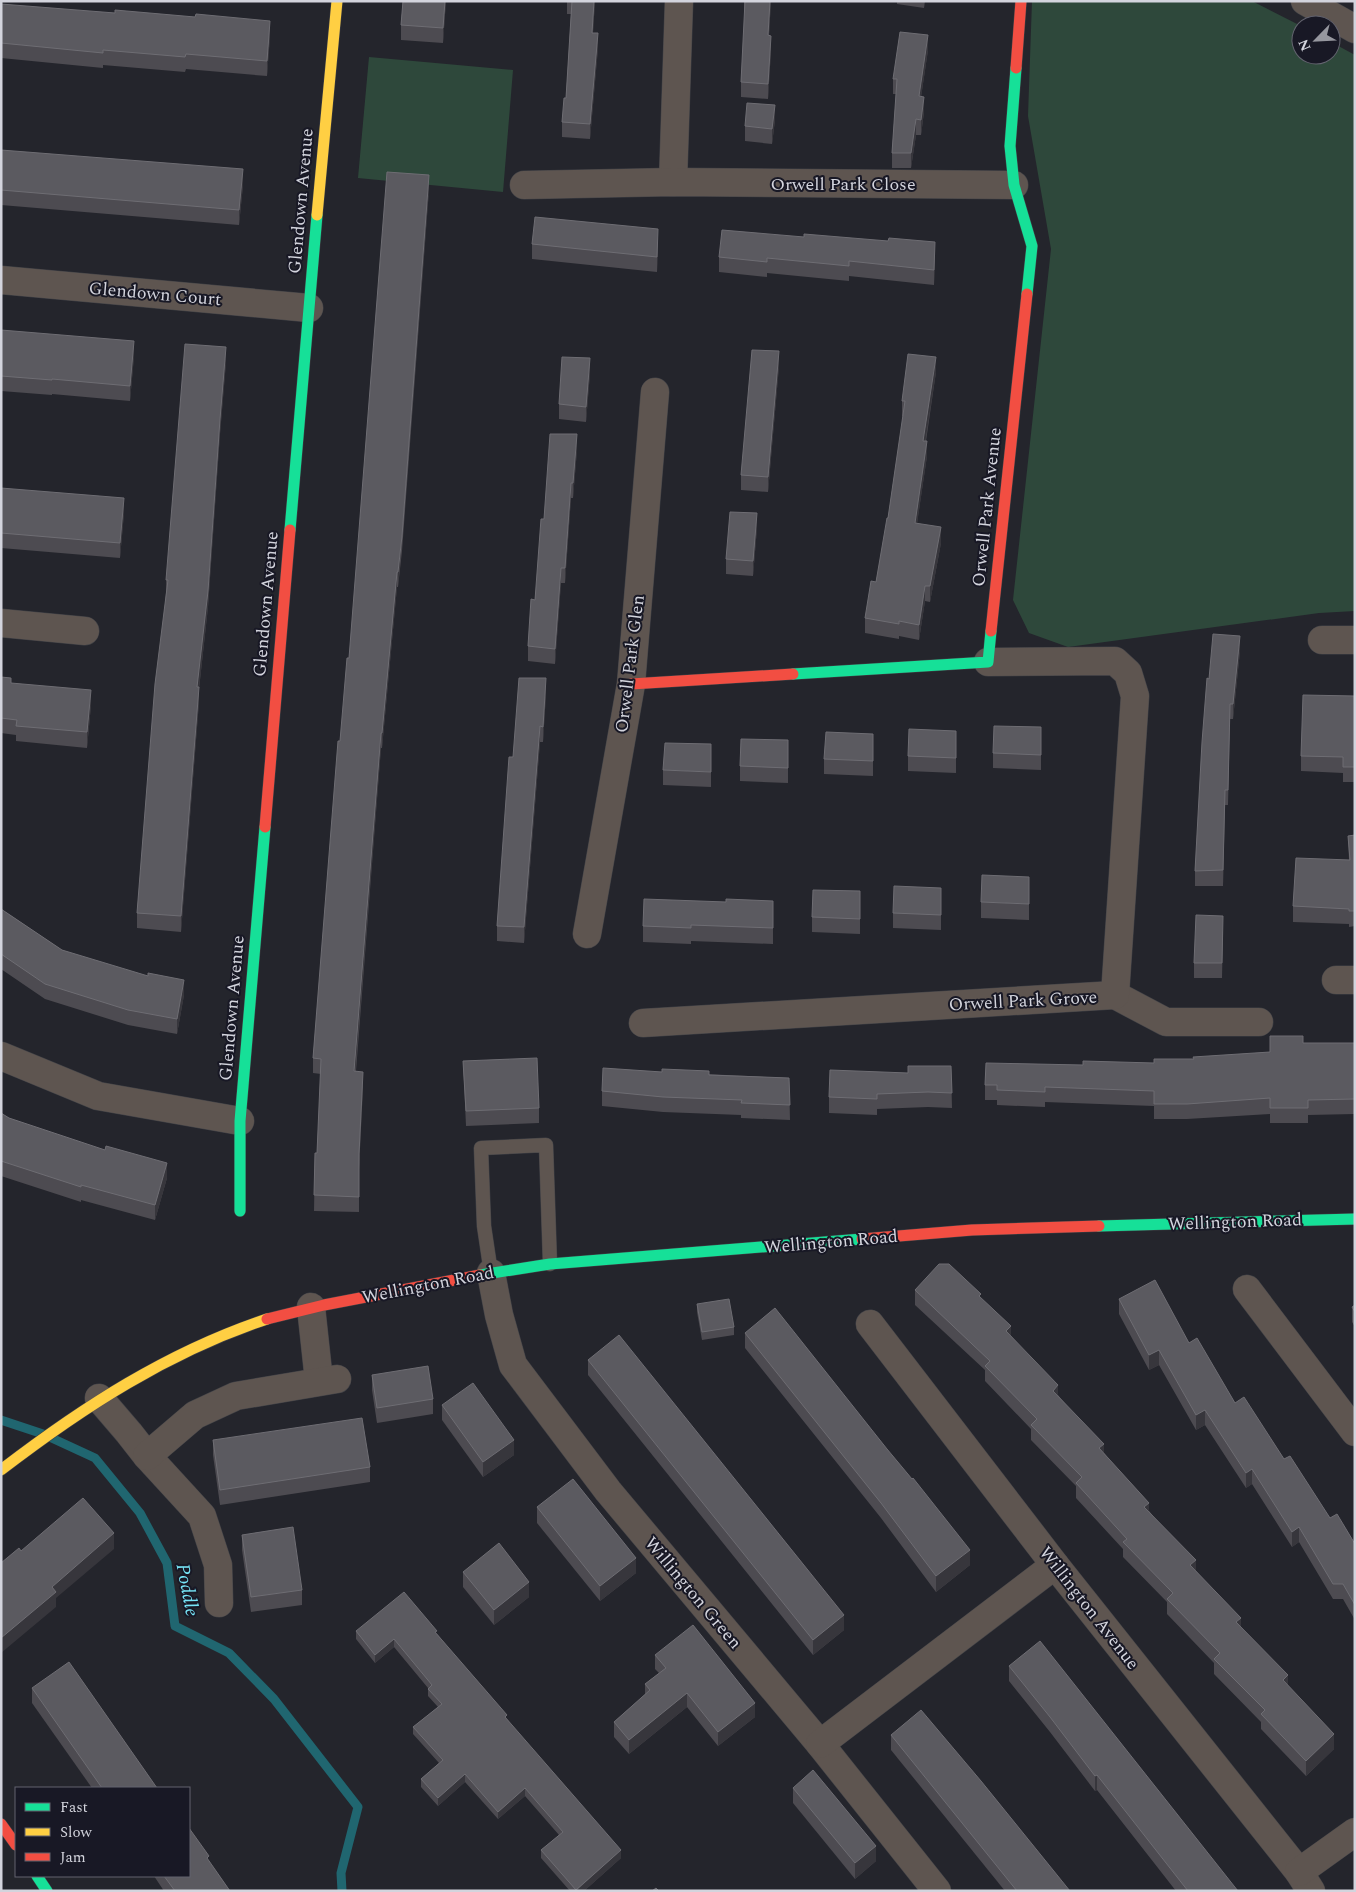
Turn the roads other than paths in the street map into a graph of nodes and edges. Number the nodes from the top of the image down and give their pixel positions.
1 (337, 1) edge
2 (679, 1) edge
3 (1020, 1) edge
4 (1305, 1) edge
5 (1355, 29) edge
6 (673, 182) junction
7 (524, 185) dead end
8 (1014, 185) junction
9 (1, 280) edge
10 (309, 308) junction
11 (655, 392) dead end
12 (1, 623) edge
13 (85, 631) dead end
14 (1322, 640) dead end
15 (1355, 640) edge
16 (988, 662) junction
17 (631, 684) junction
18 (587, 934) dead end
19 (1115, 995) junction
20 (1259, 1022) dead end
21 (643, 1023) dead end
22 (1, 1056) edge
23 (240, 1121) junction
24 (240, 1211) dead end
25 (1355, 1219) edge
26 (550, 1264) junction
27 (491, 1273) junction
28 (1247, 1289) dead end
29 (311, 1307) junction
30 (870, 1324) dead end
31 (99, 1398) junction
32 (1355, 1432) edge
33 (147, 1456) junction
34 (1, 1470) edge
35 (1055, 1565) junction
36 (219, 1603) dead end
37 (820, 1744) junction
38 (1, 1824) edge
39 (1355, 1832) edge
40 (15, 1845) edge
41 (38, 1877) edge
42 (1305, 1882) edge
43 (47, 1891) edge
44 (937, 1891) edge

1 - 10 street, Glendown Avenue
2 - 6 street
3 - 8 street, Orwell Park Avenue
4 - 5 street
6 - 7 street, Orwell Park Close
6 - 8 street, Orwell Park Close
8 - 16 street, Orwell Park Avenue
9 - 10 street, Glendown Court
10 - 23 street, Glendown Avenue
11 - 17 street, Orwell Park Glen
12 - 13 street
14 - 15 street
16 - 17 street
16 - 19 street, Orwell Park Grove
17 - 18 street, Orwell Park Glen
19 - 20 street
19 - 21 street, Orwell Park Grove
22 - 23 street
23 - 24 street, Glendown Avenue
25 - 26 street, Wellington Road
26 - 27 street, Wellington Road
26 - 27 lane
27 - 29 street, Wellington Road
27 - 37 street, Willington Green
28 - 32 street
29 - 31 street, Wellington Road
29 - 33 street
30 - 35 street, Willington Avenue
31 - 33 street
31 - 34 street, Wellington Road
33 - 36 street
35 - 37 street
35 - 42 street, Willington Avenue
37 - 44 street, Willington Green
38 - 40 street
39 - 42 street
41 - 43 street

